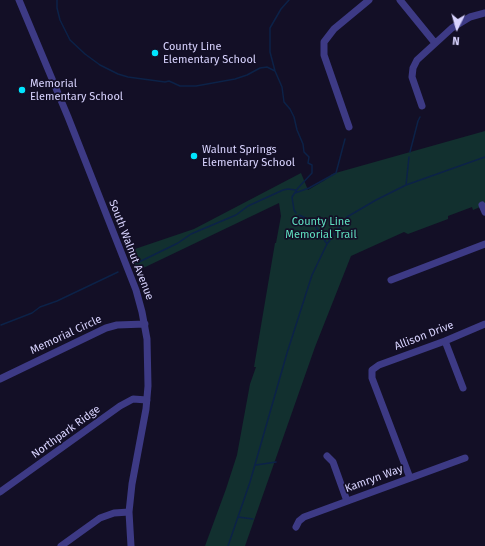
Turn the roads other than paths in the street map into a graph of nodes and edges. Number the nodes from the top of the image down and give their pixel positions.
1 (19, 0) edge
2 (370, 0) edge
3 (400, 0) edge
4 (485, 13) edge
5 (435, 43) junction
6 (422, 106) dead end
7 (349, 126) dead end
8 (485, 244) edge
9 (391, 280) dead end
10 (145, 324) junction
11 (485, 324) edge
12 (445, 341) junction
13 (0, 379) edge
14 (463, 388) dead end
15 (147, 400) junction
16 (327, 456) dead end
17 (465, 458) dead end
18 (410, 478) junction
19 (0, 492) edge
20 (347, 501) junction
21 (129, 512) junction
22 (296, 527) dead end
23 (61, 546) edge
24 (131, 546) edge

1 - 10 street, South Walnut Avenue
2 - 7 street
3 - 5 street
4 - 5 street
5 - 6 street
8 - 9 street
10 - 13 street, Memorial Circle
10 - 15 street, South Walnut Avenue
11 - 12 street, Allison Drive
12 - 14 street
12 - 18 street, Allison Drive
15 - 19 street, Northpark Ridge
15 - 21 street, South Walnut Avenue
16 - 20 street
17 - 18 street, Kamryn Way
18 - 20 street, Kamryn Way
20 - 22 street, Kamryn Way
21 - 23 street
21 - 24 street, South Walnut Avenue

